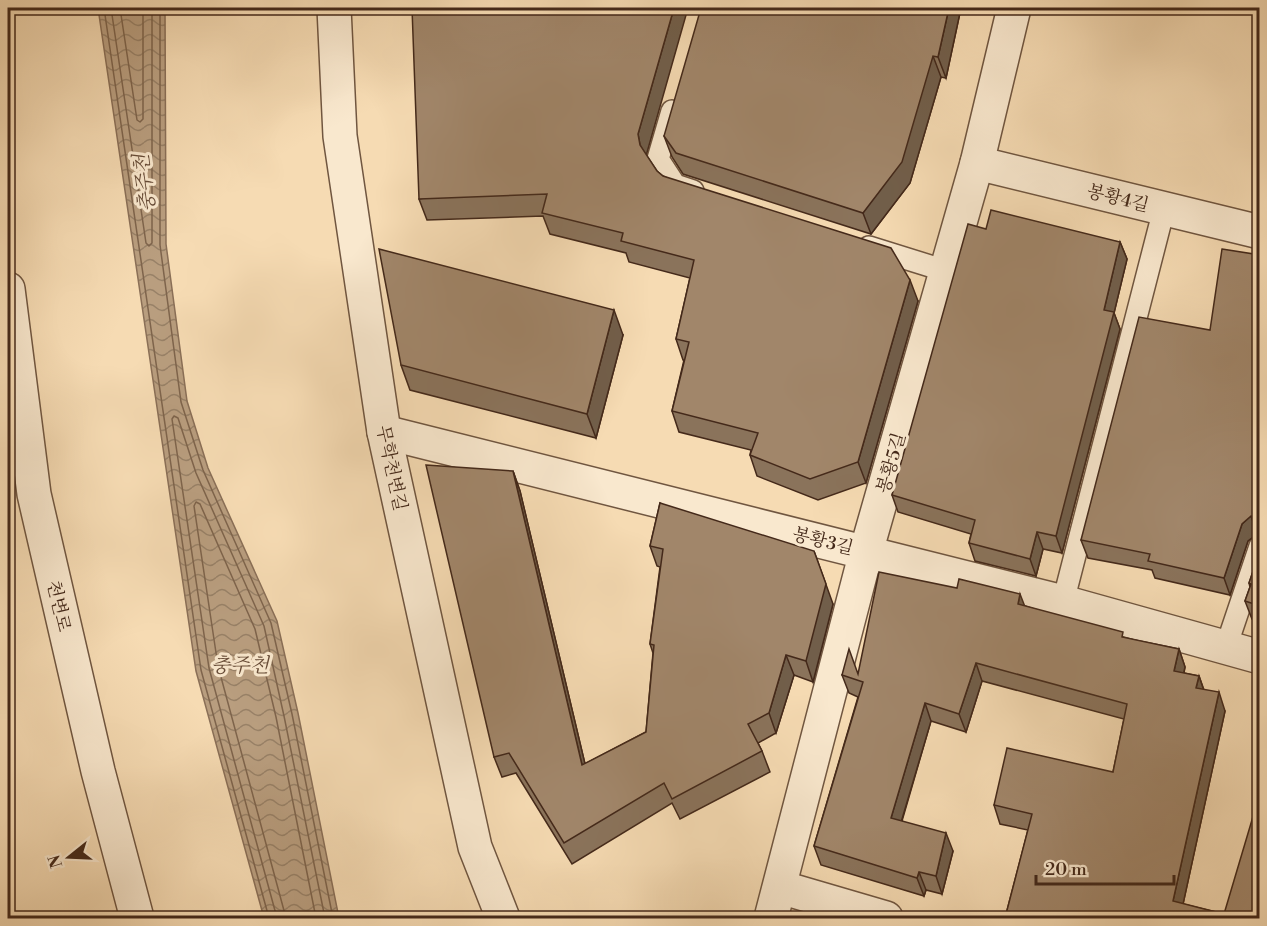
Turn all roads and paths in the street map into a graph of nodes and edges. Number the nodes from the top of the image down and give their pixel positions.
1 (334, 8) edge
2 (1014, 8) edge
3 (676, 94) edge
4 (977, 164) junction
5 (709, 196) edge
6 (1164, 209) junction
7 (1260, 232) edge
8 (855, 243) edge
9 (946, 271) junction
10 (8, 289) edge
11 (384, 432) junction
12 (1260, 546) edge
13 (866, 552) junction
14 (1063, 602) junction
15 (1226, 647) junction
16 (1260, 657) edge
17 (780, 887) junction
18 (137, 918) edge
19 (503, 918) edge
20 (771, 918) edge
21 (886, 918) edge

1 - 11 street, 무학천변길
2 - 4 street, 봉황5길
3 - 5 lane
4 - 6 street, 봉황4길
4 - 9 street, 봉황5길
6 - 7 street, 봉황4길
6 - 14 lane
8 - 9 lane
9 - 13 street, 봉황5길
10 - 18 street, 천변로
11 - 13 street, 봉황3길
11 - 19 street, 무학천변길
12 - 15 lane
13 - 14 street, 봉황3길
13 - 17 street, 봉황5길
14 - 15 street, 봉황3길
15 - 16 street, 봉황3길
17 - 20 street, 봉황5길
17 - 21 street

